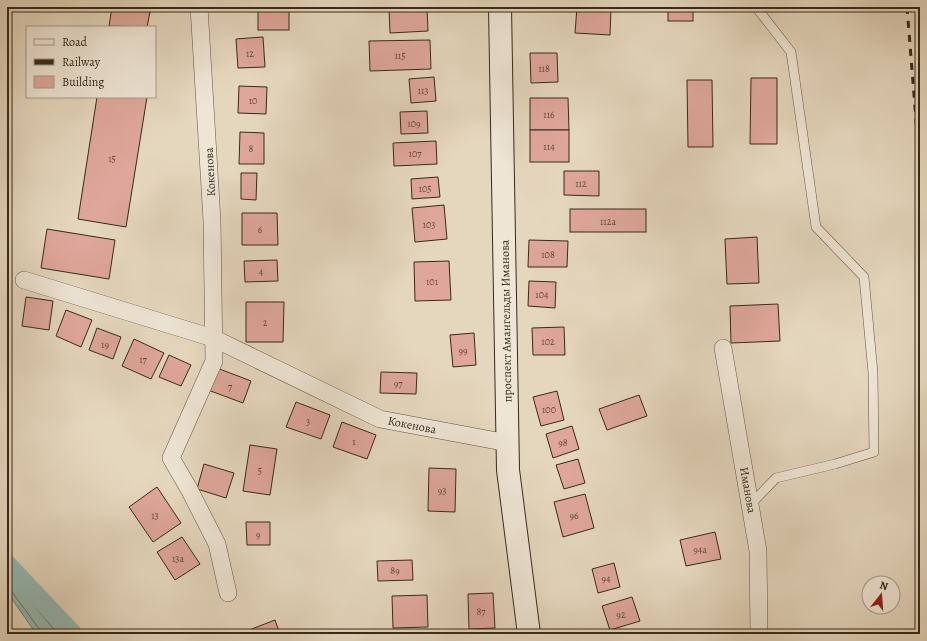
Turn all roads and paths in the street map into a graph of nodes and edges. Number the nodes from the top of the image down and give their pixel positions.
1 (200, 7) edge
2 (500, 7) edge
3 (756, 7) edge
4 (24, 280) dead end
5 (213, 338) junction
6 (723, 348) dead end
7 (508, 443) junction
8 (750, 505) junction
9 (228, 593) dead end
10 (529, 634) edge
11 (759, 634) edge

1 - 5 street, Кокенова
2 - 7 main road, проспект Амангельды Иманова
3 - 8 lane
4 - 5 street, Кокенова
5 - 7 street, Кокенова
5 - 9 street, Кокенова
6 - 8 street, Иманова
7 - 10 main road, проспект Амангельды Иманова
8 - 11 street, Иманова

